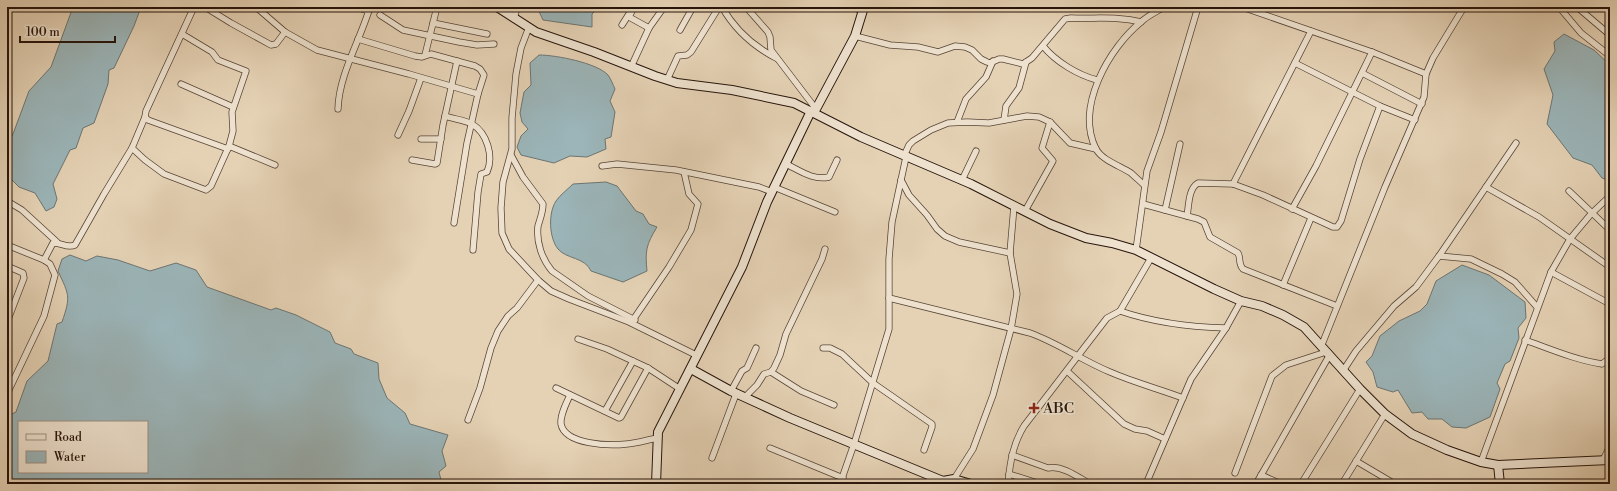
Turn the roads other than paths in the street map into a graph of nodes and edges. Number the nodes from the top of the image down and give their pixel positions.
1 (194, 7) edge
2 (205, 7) edge
3 (256, 7) edge
4 (354, 7) edge
5 (437, 7) edge
6 (497, 7) edge
7 (517, 7) edge
8 (634, 7) edge
9 (664, 7) edge
10 (693, 7) edge
11 (719, 7) edge
12 (722, 7) edge
13 (746, 7) edge
14 (851, 7) edge
15 (1164, 7) edge
16 (1198, 7) edge
17 (1242, 7) edge
18 (1464, 7) edge
19 (1558, 7) edge
20 (1577, 7) edge
21 (369, 9) edge
22 (864, 9) edge
23 (1258, 9) edge
24 (629, 14) junction
25 (380, 15) dead end
26 (514, 19) junction
27 (1141, 22) junction
28 (433, 23) junction
29 (622, 25) dead end
30 (529, 27) junction
31 (649, 28) junction
32 (680, 30) dead end
33 (1311, 31) junction
34 (285, 32) junction
35 (182, 34) junction
36 (487, 34) dead end
37 (430, 35) junction
38 (1610, 35) edge
39 (855, 36) junction
40 (358, 40) junction
41 (494, 44) dead end
42 (1043, 46) junction
43 (1372, 52) junction
44 (425, 55) junction
45 (1610, 56) edge
46 (351, 58) junction
47 (778, 59) junction
48 (457, 61) junction
49 (993, 61) junction
50 (1026, 62) junction
51 (1295, 63) junction
52 (631, 67) junction
53 (1362, 73) junction
54 (1426, 74) junction
55 (421, 78) junction
56 (667, 80) junction
57 (1098, 80) junction
58 (181, 84) dead end
59 (451, 86) junction
60 (1352, 92) junction
61 (478, 94) junction
62 (1422, 104) junction
63 (1380, 106) junction
64 (233, 107) junction
65 (338, 109) dead end
66 (814, 110) junction
67 (445, 116) junction
68 (145, 117) junction
69 (1004, 120) junction
70 (1414, 120) junction
71 (957, 122) junction
72 (1050, 122) junction
73 (472, 124) junction
74 (398, 135) dead end
75 (421, 139) dead end
76 (440, 139) junction
77 (1516, 143) dead end
78 (1180, 144) dead end
79 (132, 148) junction
80 (229, 148) junction
81 (1096, 149) junction
82 (976, 151) dead end
83 (511, 155) junction
84 (905, 157) junction
85 (412, 160) dead end
86 (837, 160) dead end
87 (786, 164) junction
88 (275, 165) dead end
89 (602, 166) dead end
90 (684, 172) junction
91 (901, 180) junction
92 (962, 180) junction
93 (1233, 184) junction
94 (1144, 185) junction
95 (1486, 187) junction
96 (773, 189) junction
97 (1569, 191) dead end
98 (1610, 196) edge
99 (7, 201) edge
100 (1143, 204) junction
101 (1014, 206) junction
102 (1165, 210) junction
103 (1292, 210) junction
104 (836, 212) dead end
105 (1025, 212) junction
106 (1591, 214) junction
107 (1187, 216) junction
108 (1312, 218) junction
109 (454, 223) dead end
110 (1610, 230) edge
111 (1570, 239) junction
112 (57, 242) junction
113 (7, 245) edge
114 (825, 249) dead end
115 (473, 250) dead end
116 (1136, 250) junction
117 (1010, 254) junction
118 (1439, 256) junction
119 (1151, 258) junction
120 (44, 260) junction
121 (7, 266) edge
122 (1610, 267) edge
123 (1551, 272) junction
124 (538, 280) junction
125 (1283, 285) junction
126 (890, 298) junction
127 (1241, 301) junction
128 (1610, 304) edge
129 (1337, 306) junction
130 (1538, 307) junction
131 (1120, 311) junction
132 (632, 321) junction
133 (7, 322) edge
134 (1226, 328) junction
135 (1012, 329) junction
136 (578, 339) dead end
137 (1525, 340) junction
138 (756, 348) dead end
139 (823, 348) dead end
140 (1325, 352) junction
141 (696, 355) junction
142 (1078, 357) junction
143 (1610, 358) edge
144 (633, 361) junction
145 (648, 368) junction
146 (691, 369) junction
147 (1067, 371) junction
148 (1343, 371) junction
149 (771, 372) junction
150 (873, 383) junction
151 (556, 388) dead end
152 (680, 389) junction
153 (1360, 389) junction
154 (733, 392) junction
155 (7, 394) edge
156 (570, 395) junction
157 (745, 397) junction
158 (1183, 398) junction
159 (834, 405) dead end
160 (605, 410) junction
161 (1385, 414) junction
162 (468, 420) dead end
163 (657, 438) junction
164 (1165, 439) junction
165 (854, 444) junction
166 (1610, 446) edge
167 (770, 448) dead end
168 (924, 450) dead end
169 (1012, 455) junction
170 (712, 458) dead end
171 (1607, 460) edge
172 (1356, 461) junction
173 (1481, 462) junction
174 (1498, 465) junction
175 (1235, 473) dead end
176 (1009, 474) junction
177 (1261, 475) junction
178 (843, 478) junction
179 (954, 479) junction
180 (942, 483) edge
181 (656, 484) edge
182 (840, 484) edge
183 (971, 484) edge
184 (1008, 484) edge
185 (1041, 484) edge
186 (1090, 484) edge
187 (1146, 484) edge
188 (1256, 484) edge
189 (1281, 484) edge
190 (1301, 484) edge
191 (1342, 484) edge
192 (1395, 484) edge
193 (1500, 484) edge

1 - 35 street
2 - 34 street
3 - 34 street
4 - 21 street
5 - 28 street
6 - 26 street
7 - 26 street
8 - 24 street
9 - 31 street
10 - 32 street
11 - 56 street
12 - 47 street
13 - 47 street
14 - 22 street
15 - 27 street
16 - 94 street
17 - 23 street
18 - 54 street
19 - 45 street
20 - 38 street
21 - 40 street
22 - 39 street
23 - 33 street
24 - 29 street
24 - 31 street
25 - 37 street
26 - 30 street
27 - 42 street
27 - 57 street
28 - 36 street
28 - 37 street
30 - 52 street
30 - 83 street
31 - 52 street
33 - 43 street
33 - 51 street
34 - 46 street
35 - 64 street
35 - 68 street
37 - 41 street
37 - 44 street
39 - 49 street
39 - 66 street
40 - 44 street
40 - 46 street
42 - 50 street
42 - 57 street
43 - 53 street
43 - 54 street
44 - 48 street
46 - 55 street
46 - 65 street
47 - 66 street
48 - 59 street
48 - 61 street
49 - 50 street
49 - 71 street
50 - 69 street
51 - 60 street
51 - 93 street
52 - 56 street
53 - 60 street
53 - 62 street
54 - 62 street
55 - 59 street
55 - 74 street
56 - 66 street
57 - 81 street
58 - 64 street
59 - 61 street
59 - 67 street
60 - 63 street
60 - 103 street
61 - 73 street
62 - 70 street
63 - 70 street
63 - 108 street
64 - 80 street
66 - 84 street
66 - 87 street
67 - 73 street
67 - 76 street
68 - 79 street
68 - 80 street
69 - 71 street
69 - 72 street
70 - 129 street
71 - 84 street
72 - 81 street
72 - 105 street
73 - 109 street
73 - 115 street
75 - 76 street
76 - 85 street
77 - 95 street
78 - 102 street
79 - 80 street
79 - 112 street
80 - 88 street
81 - 94 street
82 - 92 street
83 - 124 street
83 - 132 street
84 - 91 street
84 - 92 street
86 - 87 street
87 - 96 street
89 - 90 street
90 - 96 street
90 - 132 street
91 - 117 street
91 - 126 street
92 - 101 street
93 - 103 street
93 - 107 street
94 - 100 street
95 - 111 street
95 - 118 street
96 - 104 street
96 - 141 street
97 - 106 street
98 - 106 street
99 - 112 street
100 - 102 street
100 - 116 street
101 - 105 street
101 - 117 street
102 - 107 street
103 - 108 street
105 - 116 street
106 - 110 street
106 - 111 street
107 - 125 street
108 - 125 street
111 - 122 street
111 - 123 street
112 - 120 street
113 - 120 street
114 - 149 street
116 - 119 street
117 - 135 street
118 - 130 street
118 - 148 street
119 - 127 street
119 - 131 street
120 - 155 street
121 - 133 street
123 - 128 street
123 - 130 street
124 - 132 street
124 - 162 street
125 - 129 street
126 - 135 street
126 - 150 street
127 - 134 street
127 - 140 street
129 - 140 street
130 - 137 street
131 - 134 street
131 - 142 street
132 - 141 street
134 - 158 street
135 - 142 street
135 - 179 street
136 - 144 street
137 - 143 street
137 - 173 street
138 - 154 street
139 - 150 street
140 - 148 street
140 - 175 street
140 - 177 street
141 - 146 street
142 - 147 street
142 - 158 street
144 - 145 street
144 - 160 street
145 - 152 street
145 - 160 street
146 - 152 street
146 - 154 street
147 - 164 street
147 - 169 street
148 - 153 street
149 - 157 street
149 - 159 street
150 - 165 street
150 - 168 street
151 - 156 street
152 - 163 street
153 - 161 street
153 - 190 street
154 - 157 street
154 - 170 street
156 - 160 street
156 - 163 street
157 - 165 street
158 - 164 street
161 - 172 street
161 - 173 street
163 - 181 street
164 - 187 street
165 - 178 street
165 - 180 street
166 - 171 street
167 - 178 street
169 - 176 street
169 - 186 street
171 - 174 street
172 - 191 street
172 - 192 street
173 - 174 street
174 - 193 street
176 - 184 street
176 - 185 street
177 - 188 street
177 - 189 street
178 - 182 street
179 - 180 street
179 - 183 street

